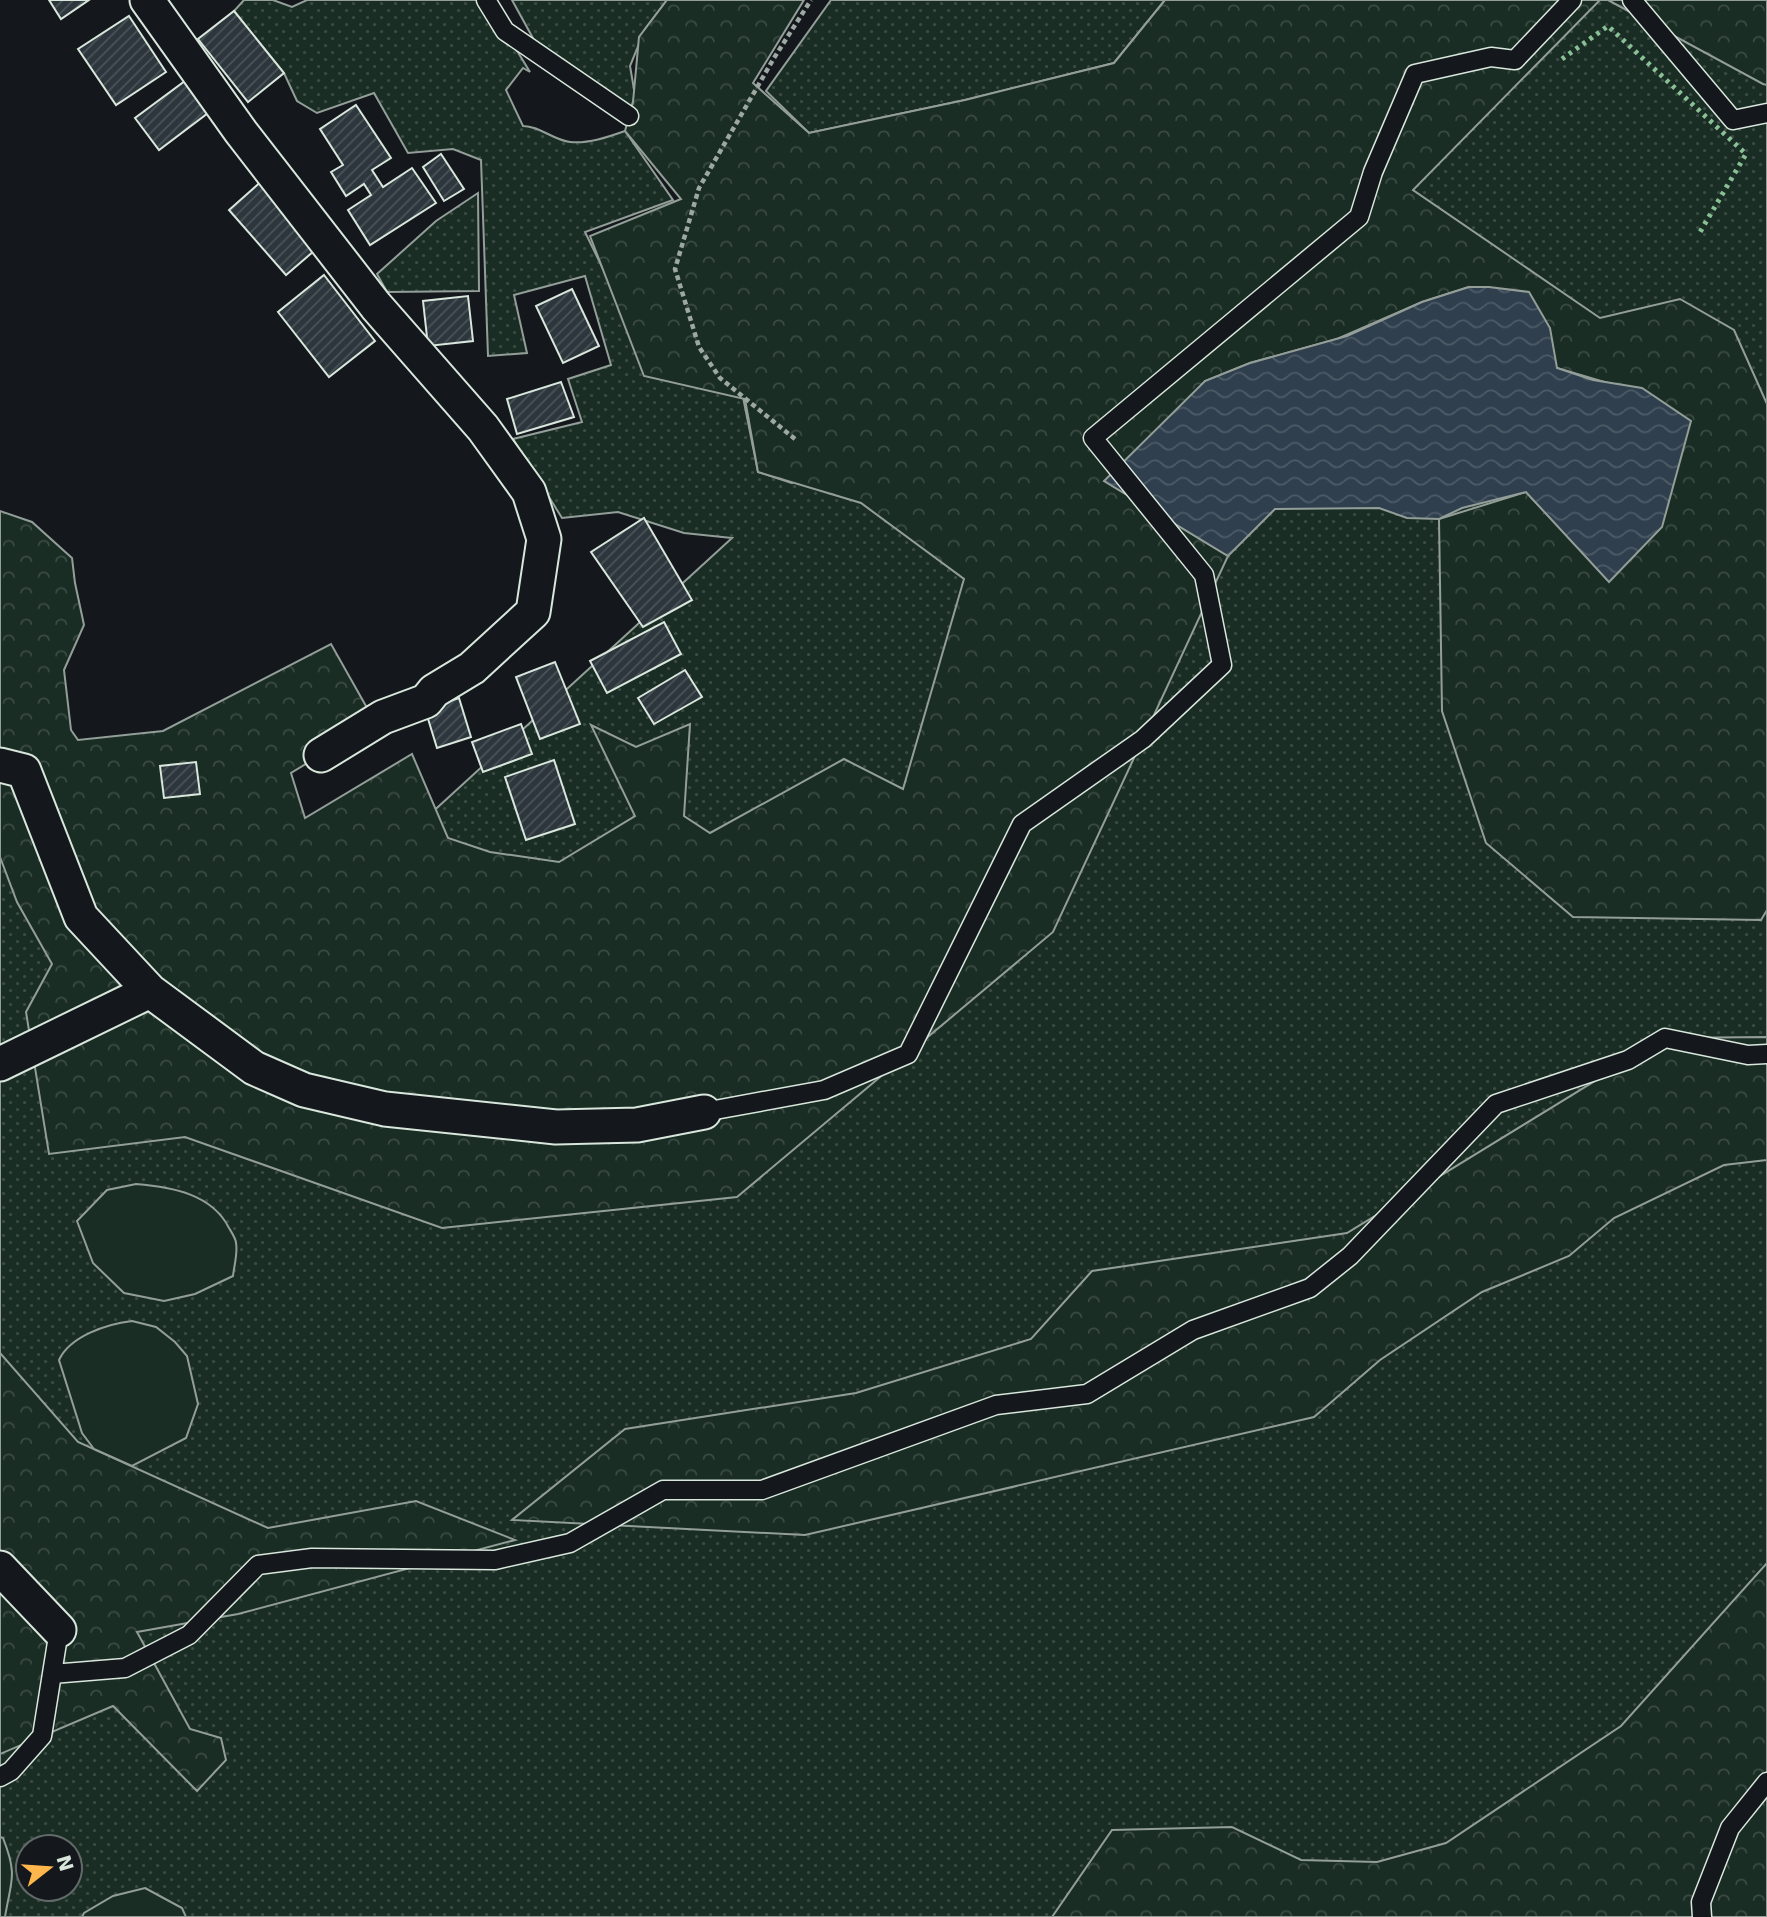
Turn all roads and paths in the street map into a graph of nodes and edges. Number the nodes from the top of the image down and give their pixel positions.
1 (147, 0) edge
2 (486, 0) edge
3 (811, 0) edge
4 (1572, 0) edge
5 (1632, 0) edge
6 (1767, 113) edge
7 (629, 116) dead end
8 (795, 439) dead end
9 (321, 755) dead end
10 (0, 765) edge
11 (150, 991) junction
12 (1767, 1054) edge
13 (0, 1065) edge
14 (704, 1112) joint
15 (0, 1568) edge
16 (59, 1630) joint
17 (52, 1674) junction
18 (0, 1777) edge
19 (1767, 1782) edge
20 (1702, 1917) edge

1 - 9 street
2 - 7 lane
3 - 8 path
4 - 14 lane
5 - 6 lane
10 - 11 street
11 - 13 street
11 - 14 street
12 - 17 lane
15 - 16 street
16 - 17 lane
17 - 18 lane
19 - 20 lane

